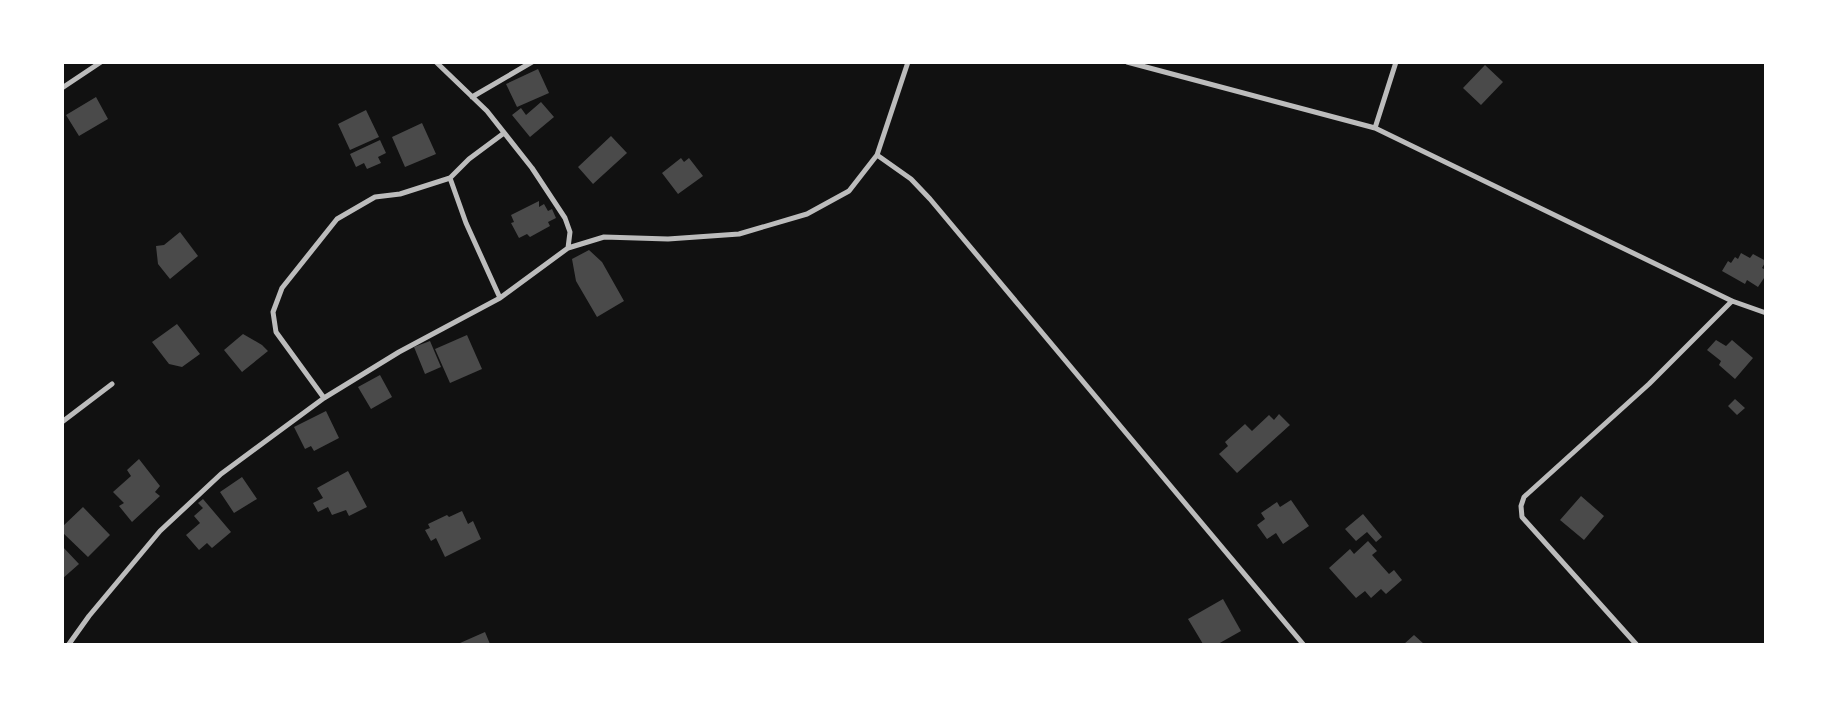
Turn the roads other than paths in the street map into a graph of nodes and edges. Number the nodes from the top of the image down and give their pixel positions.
1 (101, 62) edge
2 (436, 62) edge
3 (532, 62) edge
4 (908, 62) edge
5 (1127, 62) edge
6 (1396, 62) edge
7 (62, 88) edge
8 (472, 97) junction
9 (1375, 128) junction
10 (504, 132) junction
11 (877, 156) junction
12 (450, 178) junction
13 (568, 248) junction
14 (500, 298) junction
15 (1732, 301) junction
16 (1766, 313) edge
17 (112, 384) dead end
18 (324, 398) junction
19 (62, 422) edge
20 (69, 644) edge
21 (1303, 644) edge
22 (1636, 644) edge

1 - 7 street
2 - 8 street
3 - 8 street
4 - 11 street
5 - 9 street
6 - 9 street
8 - 10 street
9 - 15 street
10 - 12 street
10 - 13 street
11 - 13 street
11 - 21 street
12 - 14 street
12 - 18 street
13 - 14 street
14 - 18 street
15 - 16 street
15 - 22 street
17 - 19 street
18 - 20 street

